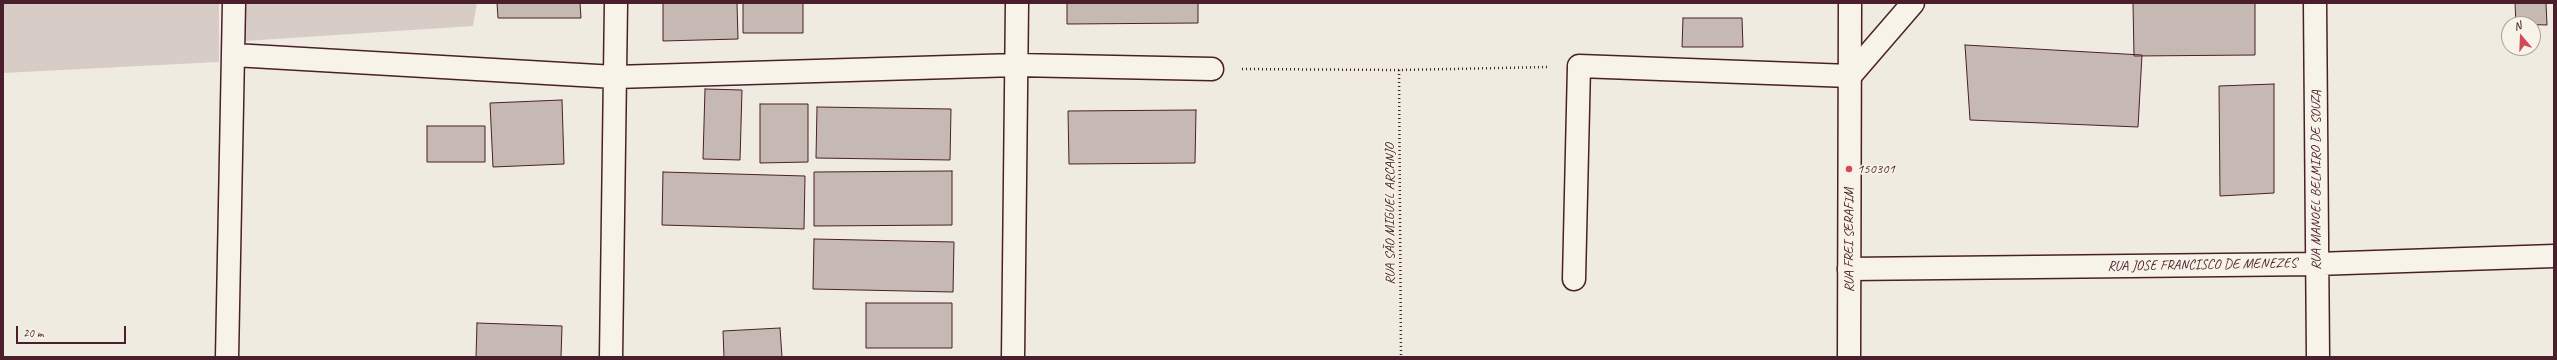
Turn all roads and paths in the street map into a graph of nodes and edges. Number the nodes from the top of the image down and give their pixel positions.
1 (234, 3) edge
2 (616, 3) edge
3 (1017, 3) edge
4 (1850, 3) edge
5 (1913, 3) edge
6 (2315, 3) edge
7 (234, 55) junction
8 (1016, 65) junction
9 (1580, 66) junction
10 (1212, 69) joint
11 (1399, 70) junction
12 (1850, 76) junction
13 (615, 77) junction
14 (2554, 256) edge
15 (2316, 264) junction
16 (1849, 269) junction
17 (1574, 279) dead end
18 (227, 357) edge
19 (611, 357) edge
20 (1013, 357) edge
21 (1401, 357) edge
22 (1849, 357) edge
23 (2318, 357) edge

1 - 7 street
2 - 13 street
3 - 8 street
4 - 12 street, RUA FREI SERAFIM
5 - 12 street
6 - 15 street, RUA MANOEL BELMIRO DE SOUZA
7 - 13 street
7 - 18 street
8 - 10 street
8 - 13 street
8 - 20 street
9 - 11 path
9 - 12 street
9 - 17 street
10 - 11 path
11 - 21 path, RUA SÃO MIGUEL ARCANJO
12 - 16 street, RUA FREI SERAFIM
13 - 19 street
14 - 15 street, RUA JOSE FRANCISCO DE MENEZES
15 - 16 street, RUA JOSE FRANCISCO DE MENEZES
15 - 23 street, RUA MANOEL BELMIRO DE SOUZA
16 - 22 street, RUA FREI SERAFIM

